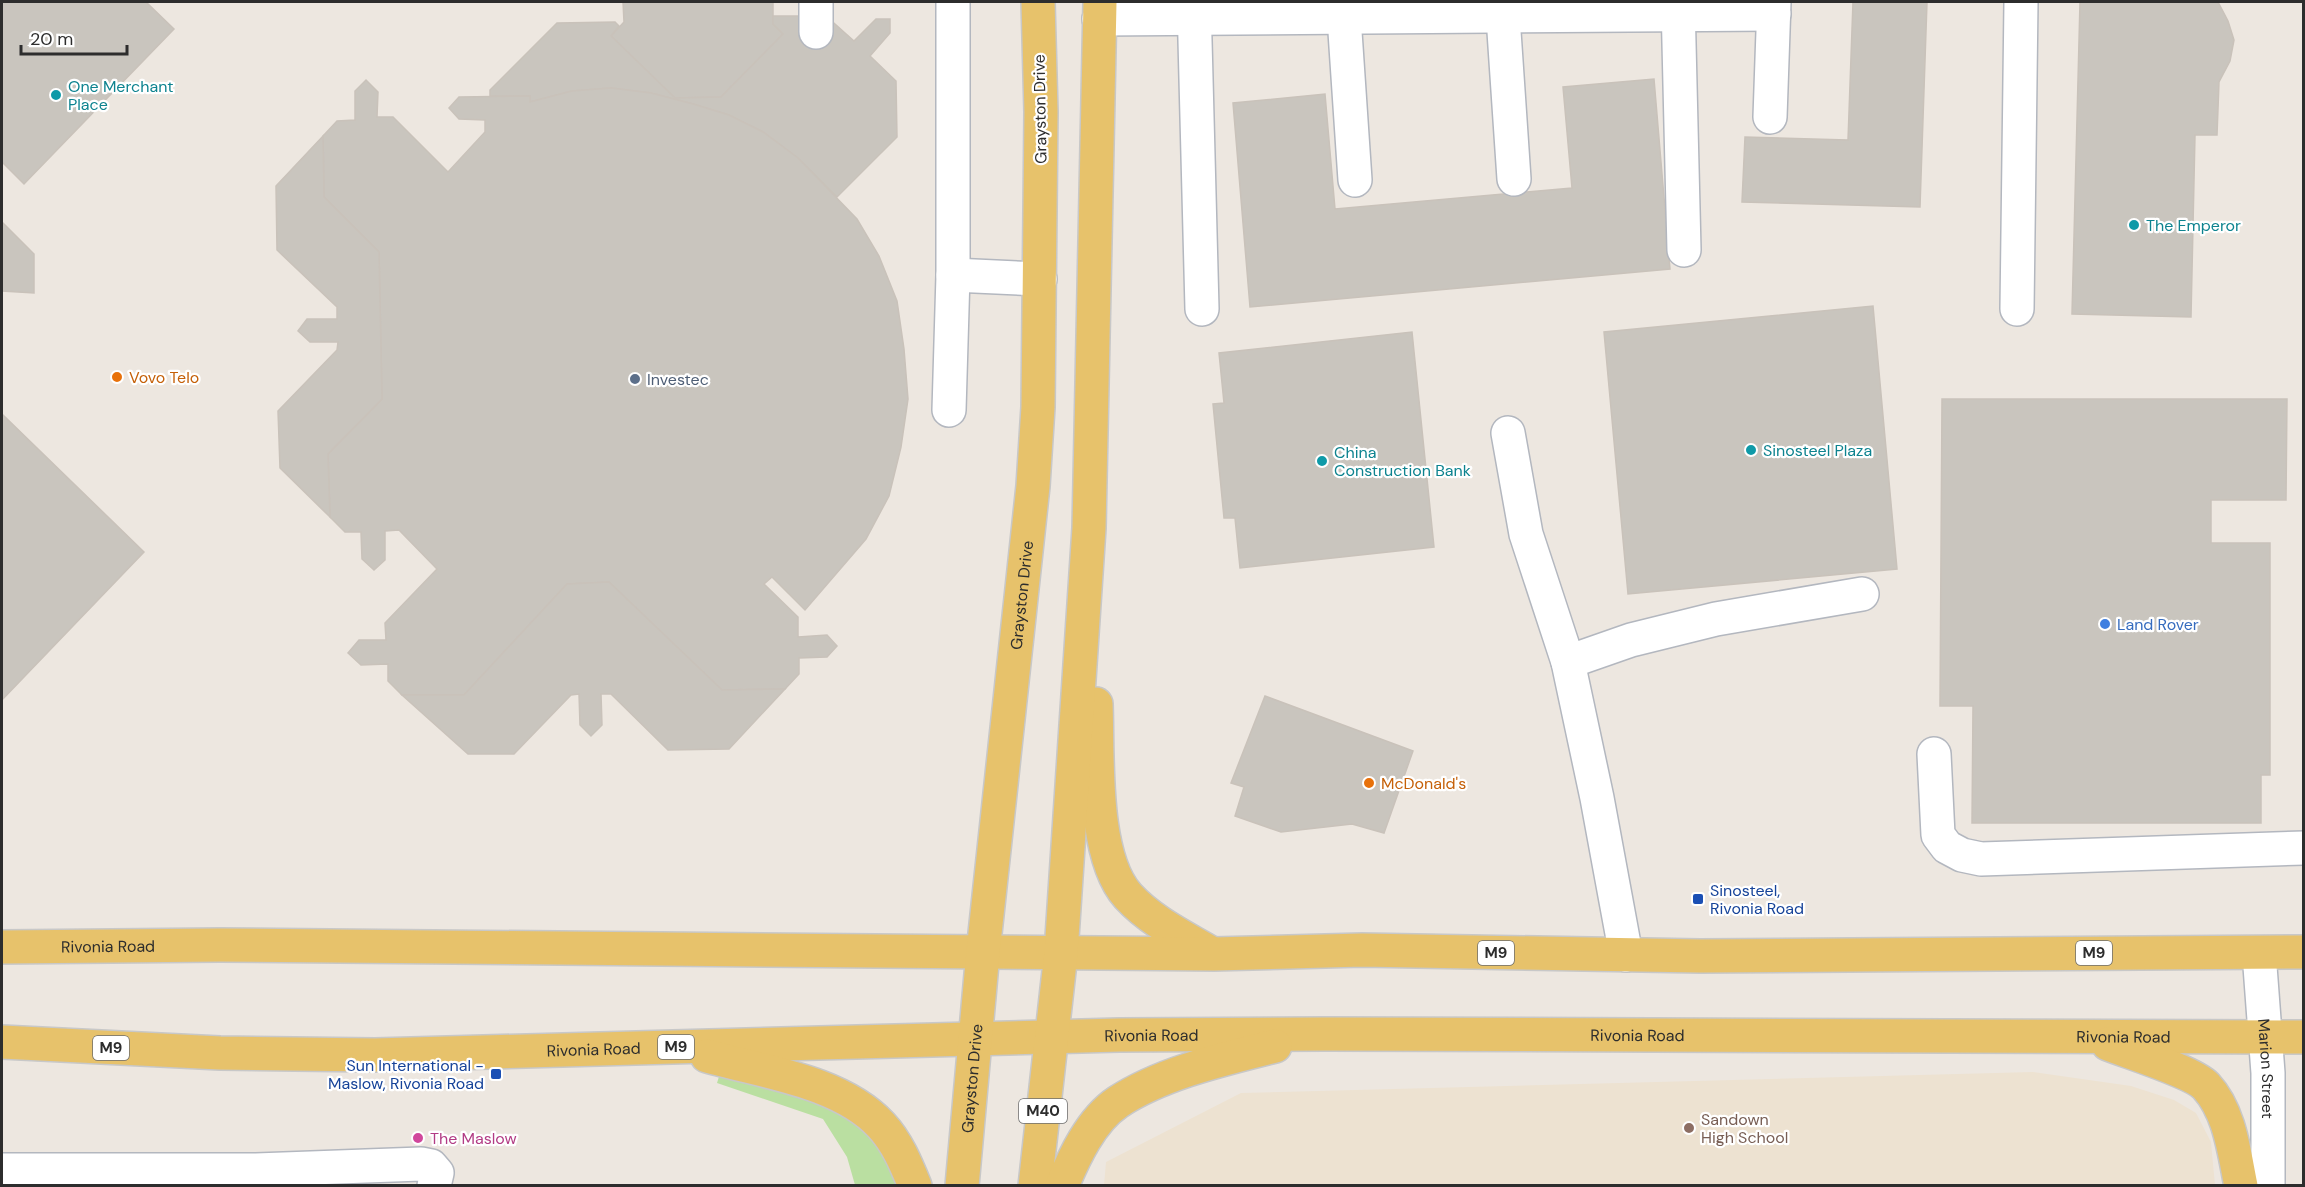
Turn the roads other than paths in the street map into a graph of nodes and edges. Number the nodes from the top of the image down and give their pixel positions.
1 (953, 2) edge
2 (1038, 2) edge
3 (2020, 2) edge
4 (1678, 8) edge
5 (1774, 8) edge
6 (1346, 9) edge
7 (1502, 9) edge
8 (1099, 10) edge
9 (1194, 10) edge
10 (1770, 117) dead end
11 (1514, 179) dead end
12 (1355, 180) dead end
13 (1684, 250) dead end
14 (953, 275) junction
15 (1040, 279) junction
16 (1202, 309) dead end
17 (2016, 309) dead end
18 (949, 410) dead end
19 (1508, 433) dead end
20 (1089, 528) junction
21 (1862, 594) dead end
22 (1568, 662) junction
23 (1934, 754) dead end
24 (2304, 848) edge
25 (2, 947) edge
26 (983, 952) junction
27 (2304, 952) edge
28 (1061, 953) junction
29 (2259, 953) junction
30 (1214, 954) junction
31 (1626, 955) junction
32 (1326, 1034) junction
33 (2304, 1036) edge
34 (1050, 1037) junction
35 (2089, 1037) junction
36 (2265, 1037) junction
37 (976, 1039) junction
38 (2, 1042) edge
39 (677, 1047) junction
40 (2, 1170) edge
41 (43, 1178) edge
42 (248, 1178) edge
43 (434, 1185) edge
44 (915, 1185) edge
45 (962, 1185) edge
46 (1035, 1185) edge
47 (1062, 1185) edge
48 (2241, 1185) edge
49 (2268, 1185) edge

1 - 14 street
2 - 15 main road, Grayston Drive
3 - 17 street
4 - 5 street
4 - 7 street
4 - 13 street
5 - 10 street
6 - 7 street
6 - 9 street
6 - 12 street
7 - 11 street
8 - 9 street
8 - 20 main road, M40
9 - 16 street
14 - 15 street
14 - 18 street
15 - 26 main road, Grayston Drive
19 - 22 street
20 - 28 main road, M40
20 - 30 main road
21 - 22 street
22 - 31 street
23 - 24 street
25 - 26 main road, Rivonia Road / M9
26 - 28 main road, Rivonia Road / M9
26 - 37 main road, Grayston Drive
27 - 29 main road, Rivonia Road / M9
28 - 30 main road, Rivonia Road / M9
28 - 34 main road, M40
29 - 31 main road, Rivonia Road / M9
29 - 36 street, Marion Street
30 - 31 main road, Rivonia Road / M9
32 - 34 main road, Rivonia Road / M9
32 - 35 main road, Rivonia Road / M9
32 - 47 main road
33 - 36 main road, Rivonia Road / M9
34 - 37 main road, Rivonia Road / M9
34 - 46 main road, M40
35 - 36 main road, Rivonia Road / M9
35 - 48 main road
36 - 49 street, Marion Street
37 - 39 main road, Rivonia Road / M9
37 - 45 main road, Grayston Drive
38 - 39 main road, Rivonia Road / M9
39 - 44 main road
40 - 41 street
41 - 42 street
42 - 43 street

